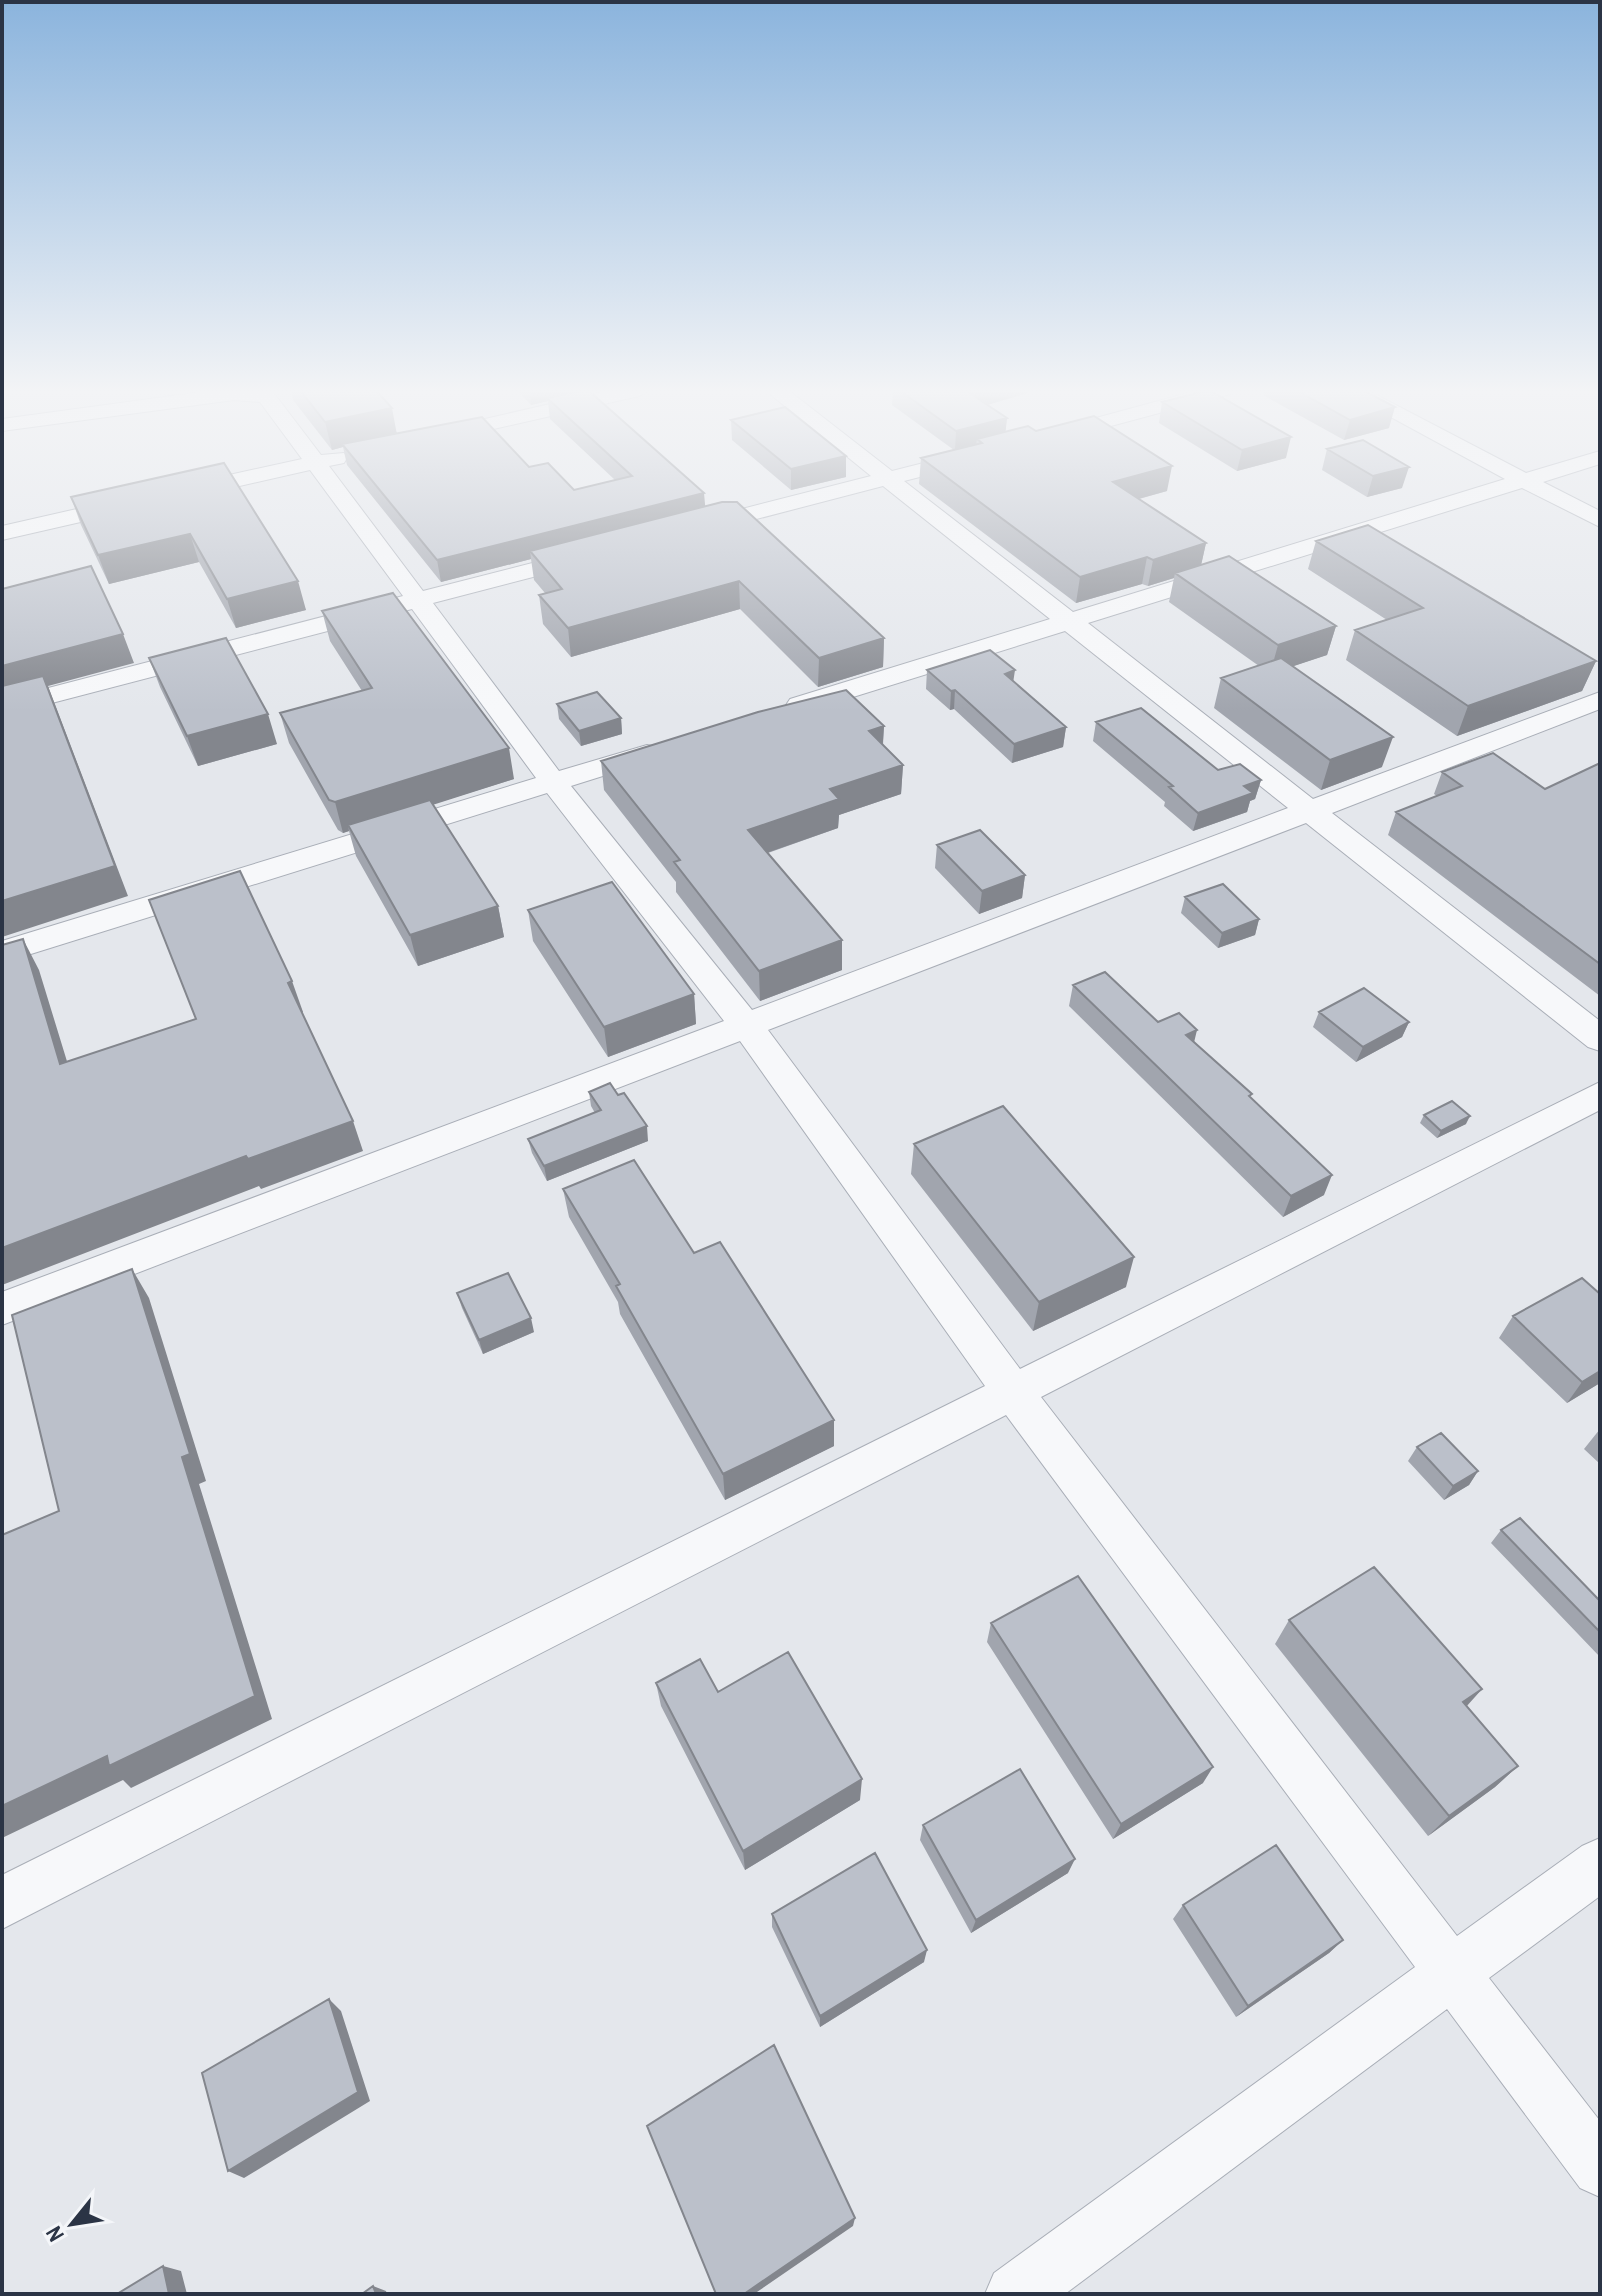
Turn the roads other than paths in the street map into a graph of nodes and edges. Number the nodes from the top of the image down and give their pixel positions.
1 (163, 497) edge
2 (340, 497) edge
3 (817, 497) edge
4 (910, 497) edge
5 (1472, 497) edge
6 (1555, 497) edge
7 (1600, 520) edge
8 (2, 533) edge
9 (675, 534) edge
10 (599, 553) edge
11 (417, 601) junction
12 (1069, 621) junction
13 (1600, 700) edge
14 (2, 708) edge
15 (781, 711) edge
16 (675, 744) edge
17 (553, 782) junction
18 (1311, 812) junction
19 (2, 952) edge
20 (745, 1024) junction
21 (1600, 1039) edge
22 (1600, 1095) edge
23 (2, 1309) edge
24 (1014, 1393) junction
25 (1600, 1864) edge
26 (2, 1903) edge
27 (1453, 1974) junction
28 (1600, 2168) edge
29 (1015, 2294) edge

1 - 8 street
2 - 11 street
3 - 9 street
4 - 12 street
5 - 12 street
6 - 7 street
10 - 11 street
11 - 14 street
11 - 17 street
12 - 15 street
12 - 18 street
13 - 18 street
16 - 17 street
17 - 19 street
17 - 20 street
18 - 20 street
18 - 21 street
20 - 23 street
20 - 24 street
22 - 24 street
24 - 26 street
24 - 27 street
25 - 27 street
27 - 28 street
27 - 29 street

